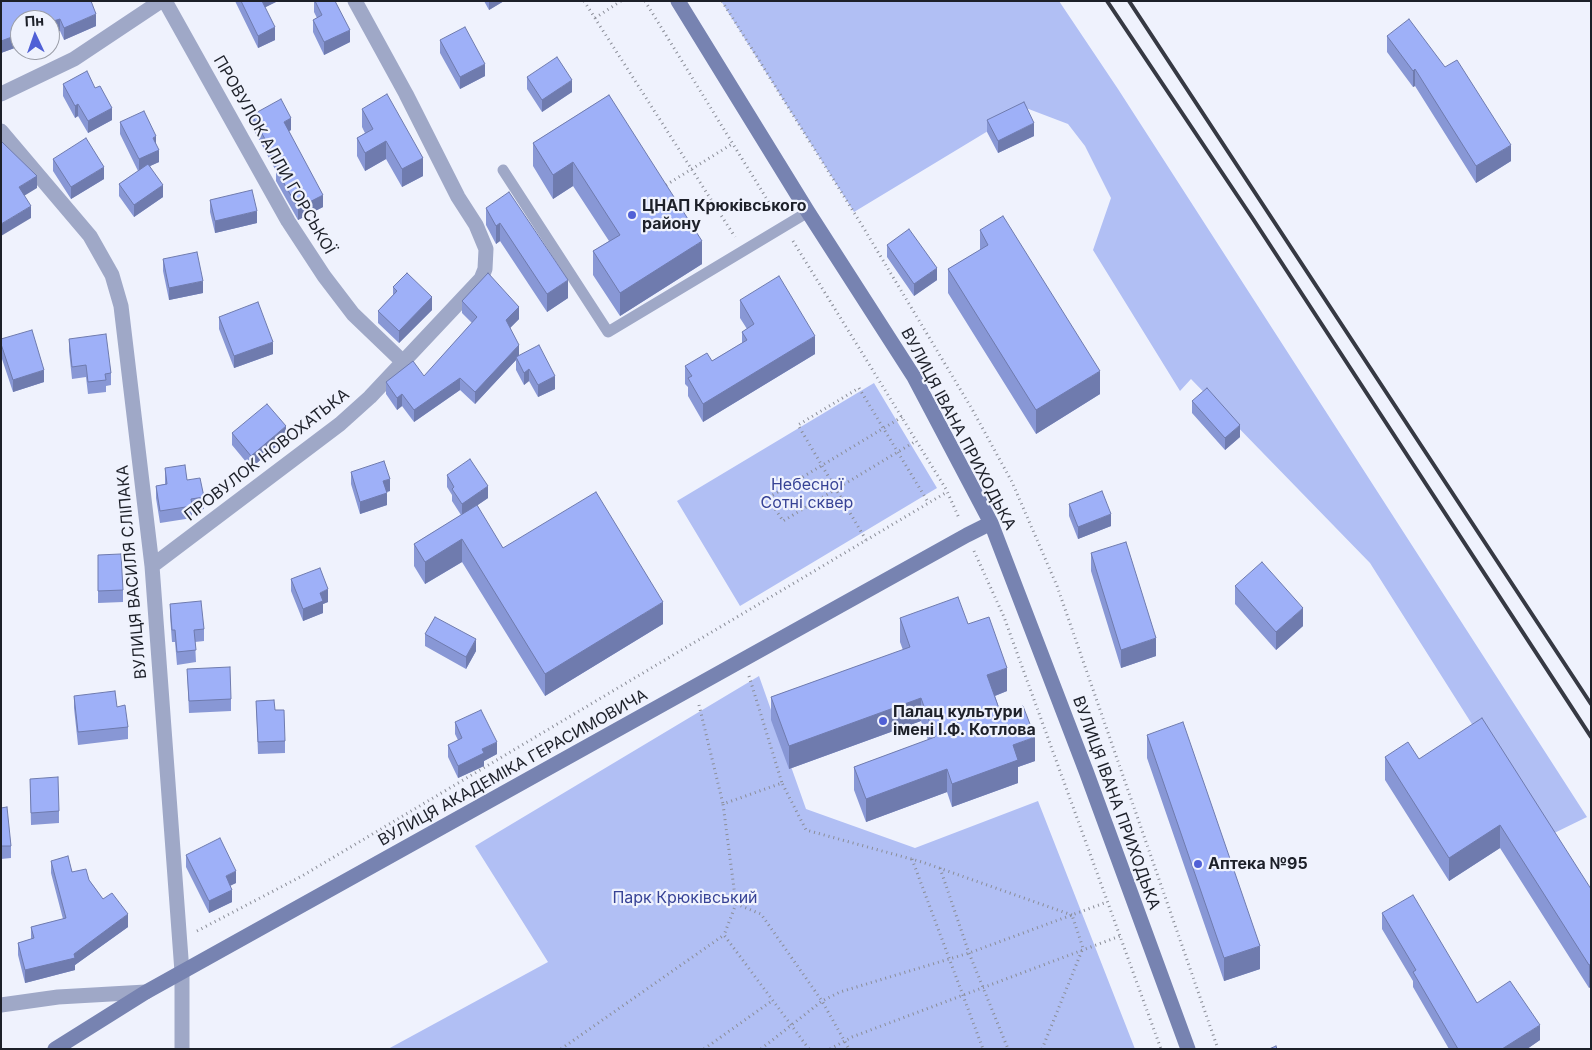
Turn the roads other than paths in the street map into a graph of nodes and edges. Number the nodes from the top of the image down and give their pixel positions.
1 (161, 1) edge
2 (165, 1) edge
3 (355, 1) edge
4 (678, 1) edge
5 (1, 94) edge
6 (1, 132) edge
7 (503, 170) dead end
8 (808, 212) junction
9 (403, 362) junction
10 (991, 523) junction
11 (152, 566) junction
12 (182, 972) junction
13 (146, 992) junction
14 (1, 1005) edge
15 (55, 1049) edge
16 (182, 1049) edge
17 (1188, 1049) edge

1 - 5 street
2 - 9 street, ПРОВУЛОК АЛЛИ ГОРСЬКОЇ
3 - 9 street, ПРОВУЛОК НОВОХАТЬКА
4 - 8 main road, ВУЛИЦЯ ІВАНА ПРИХОДЬКА
6 - 11 street, ВУЛИЦЯ ВАСИЛЯ СЛІПАКА
7 - 8 lane
8 - 10 main road, ВУЛИЦЯ ІВАНА ПРИХОДЬКА
9 - 11 street, ПРОВУЛОК НОВОХАТЬКА
10 - 12 main road, ВУЛИЦЯ АКАДЕМІКА ГЕРАСИМОВИЧА
10 - 17 main road, ВУЛИЦЯ ІВАНА ПРИХОДЬКА
11 - 12 street, ВУЛИЦЯ ВАСИЛЯ СЛІПАКА
12 - 13 main road, ВУЛИЦЯ АКАДЕМІКА ГЕРАСИМОВИЧА
12 - 16 street, ВУЛИЦЯ ВАСИЛЯ СЛІПАКА
13 - 14 street
13 - 15 main road, ВУЛИЦЯ АКАДЕМІКА ГЕРАСИМОВИЧА

